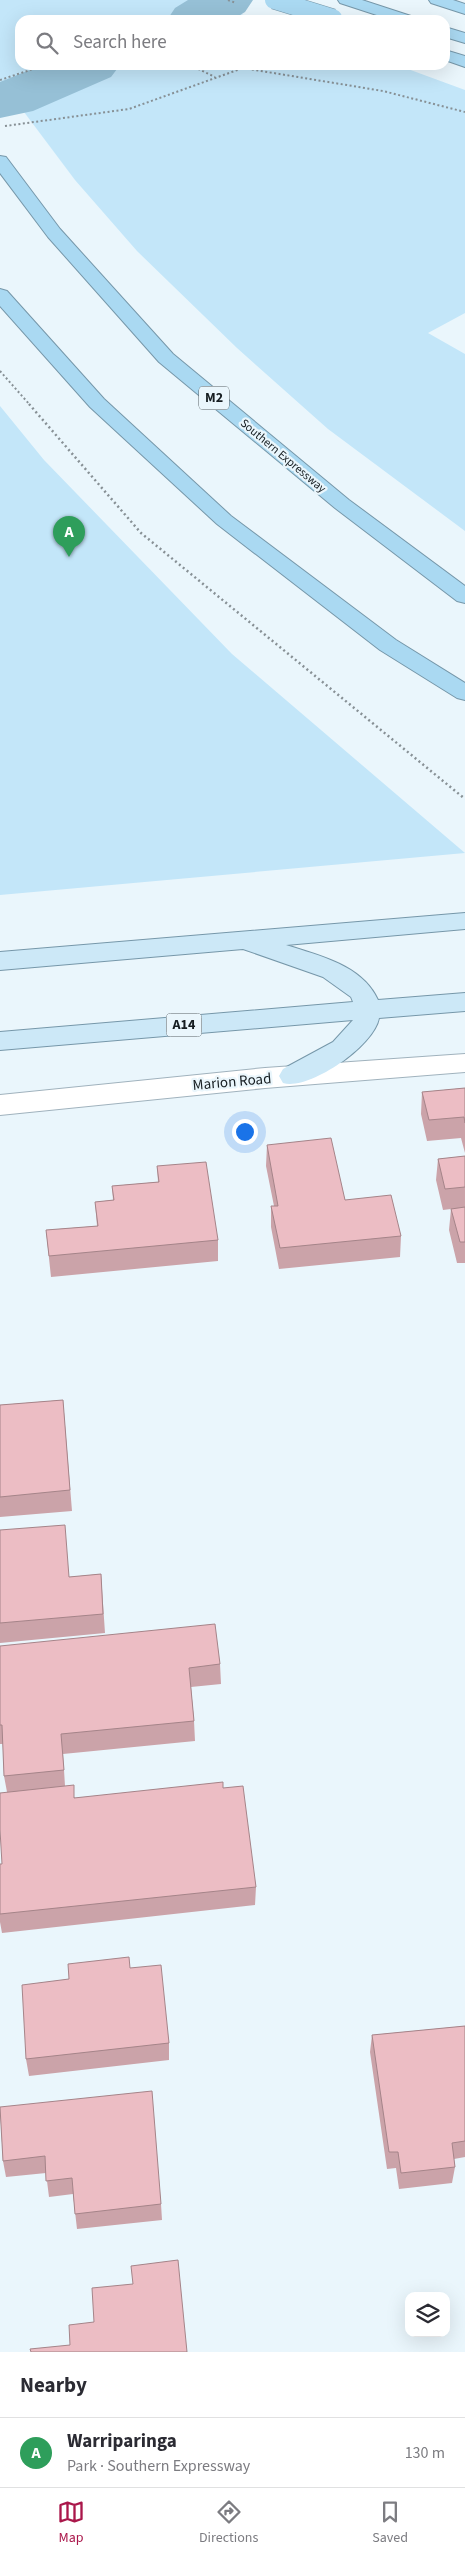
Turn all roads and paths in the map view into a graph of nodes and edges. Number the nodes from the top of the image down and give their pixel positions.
1 (274, 0) edge
2 (346, 0) edge
3 (437, 0) edge
4 (465, 9) edge
5 (323, 15) edge
6 (393, 15) edge
7 (450, 34) edge
8 (465, 38) edge
9 (450, 57) edge
10 (465, 62) edge
11 (30, 70) edge
12 (201, 70) edge
13 (233, 70) edge
14 (267, 70) edge
15 (216, 77) junction
16 (0, 80) edge
17 (465, 112) edge
18 (0, 126) edge
19 (0, 161) edge
20 (0, 295) edge
21 (0, 371) edge
22 (465, 596) edge
23 (465, 693) edge
24 (465, 798) edge
25 (465, 921) edge
26 (244, 940) junction
27 (0, 961) edge
28 (465, 1002) edge
29 (367, 1009) junction
30 (0, 1040) edge
31 (465, 1062) edge
32 (292, 1076) junction
33 (0, 1105) edge

1 - 5 highway, bridge
2 - 6 highway
3 - 4 highway
7 - 8 highway
9 - 10 highway
11 - 16 path
12 - 15 path
13 - 15 path
14 - 17 path
15 - 18 path
19 - 22 highway, Southern Expressway / M2
20 - 23 highway
21 - 24 path
25 - 26 main road
26 - 27 main road
26 - 29 main road
28 - 29 main road, A14
29 - 30 main road, A14
29 - 32 main road
31 - 32 street, Marion Road
32 - 33 street, Marion Road

